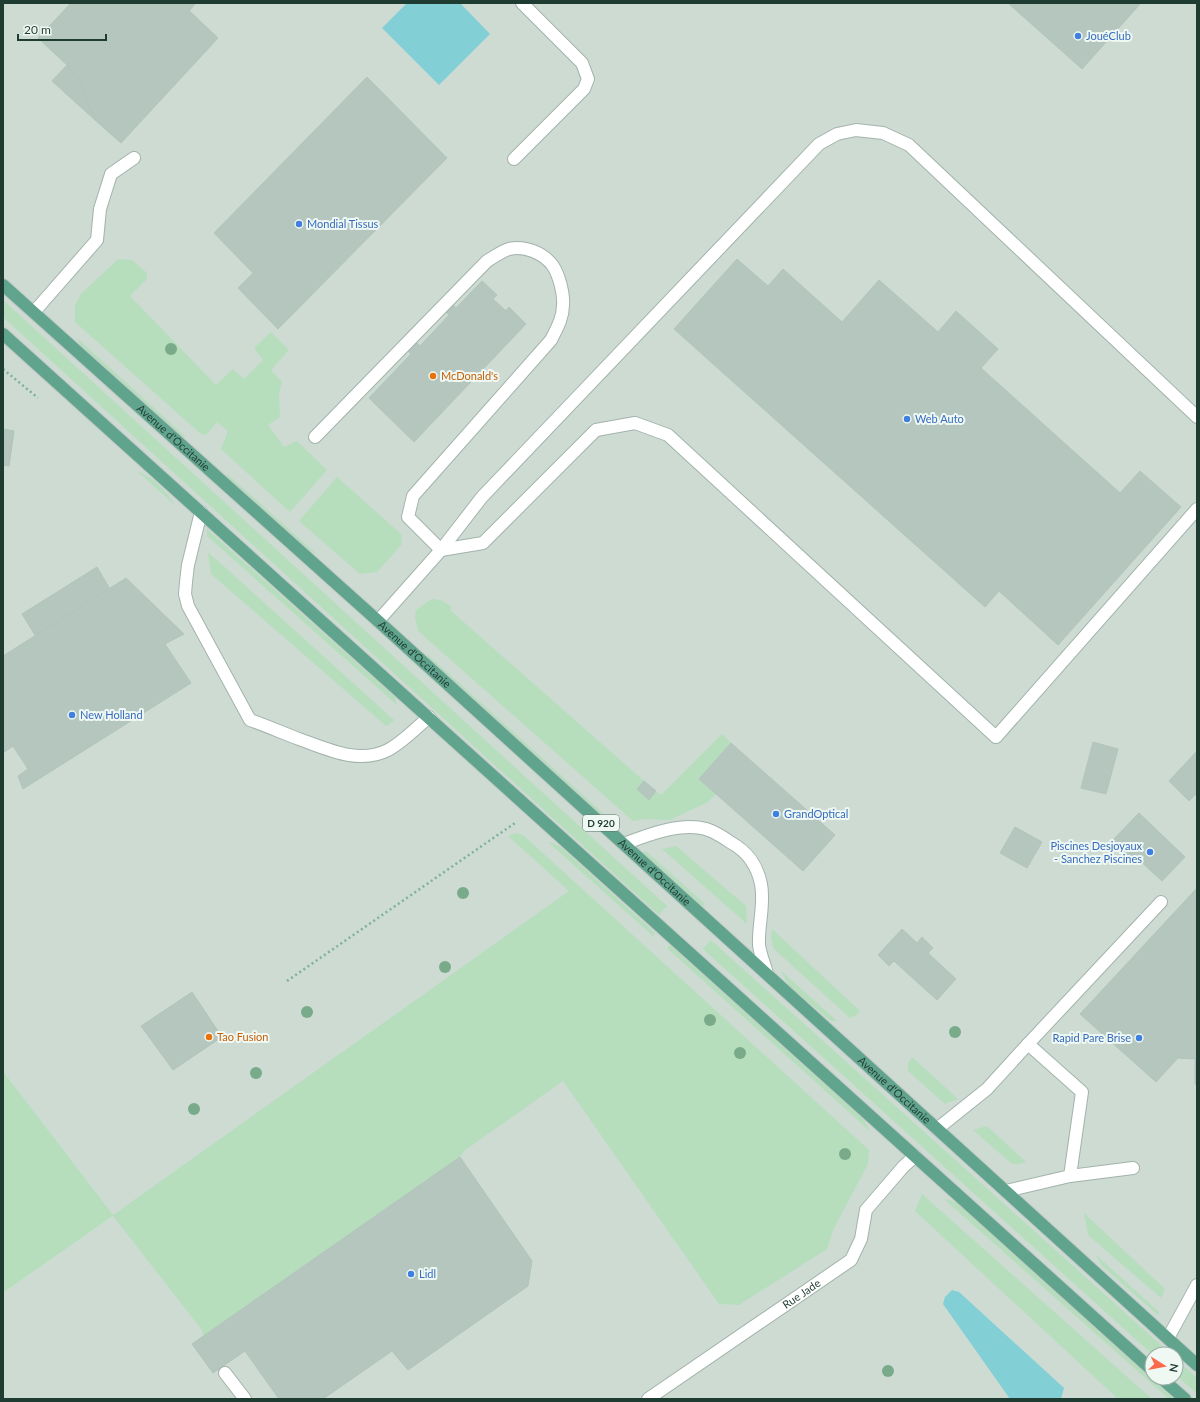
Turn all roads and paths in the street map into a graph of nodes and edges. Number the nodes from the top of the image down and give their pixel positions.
1 (522, 3) edge
2 (134, 158) dead end
3 (514, 159) dead end
4 (3, 285) edge
5 (34, 312) junction
6 (3, 334) edge
7 (1197, 418) edge
8 (315, 437) dead end
9 (1197, 509) edge
10 (201, 512) junction
11 (441, 550) junction
12 (378, 621) junction
13 (429, 717) junction
14 (533, 811) junction
15 (624, 844) junction
16 (1161, 902) dead end
17 (767, 974) junction
18 (287, 981) dead end
19 (1028, 1044) junction
20 (937, 1129) junction
21 (915, 1156) junction
22 (1133, 1168) dead end
23 (1070, 1176) junction
24 (1006, 1191) junction
25 (1197, 1285) edge
26 (1168, 1338) junction
27 (1144, 1363) edge
28 (1197, 1365) edge
29 (225, 1373) dead end
30 (1170, 1386) edge
31 (245, 1399) edge
32 (648, 1399) edge
33 (1185, 1399) edge

1 - 3 street
2 - 5 street
4 - 5 main road, Avenue d'Occitanie / D 920
5 - 12 main road, Avenue d'Occitanie / D 920
6 - 10 main road
7 - 11 street
8 - 11 street
9 - 11 street
10 - 13 main road
10 - 13 street
11 - 12 street
12 - 15 main road, Avenue d'Occitanie / D 920
13 - 14 main road
14 - 18 path
14 - 21 main road
15 - 17 main road, Avenue d'Occitanie / D 920
15 - 17 street
16 - 19 street
17 - 20 main road, Avenue d'Occitanie / D 920
19 - 20 street
19 - 23 street
20 - 24 main road, Avenue d'Occitanie / D 920
21 - 27 main road
21 - 32 street, Rue Jade
22 - 23 street
23 - 24 street
24 - 26 main road, Avenue d'Occitanie / D 920
25 - 26 street
26 - 28 main road, Avenue d'Occitanie / D 920
29 - 31 street
30 - 33 main road

